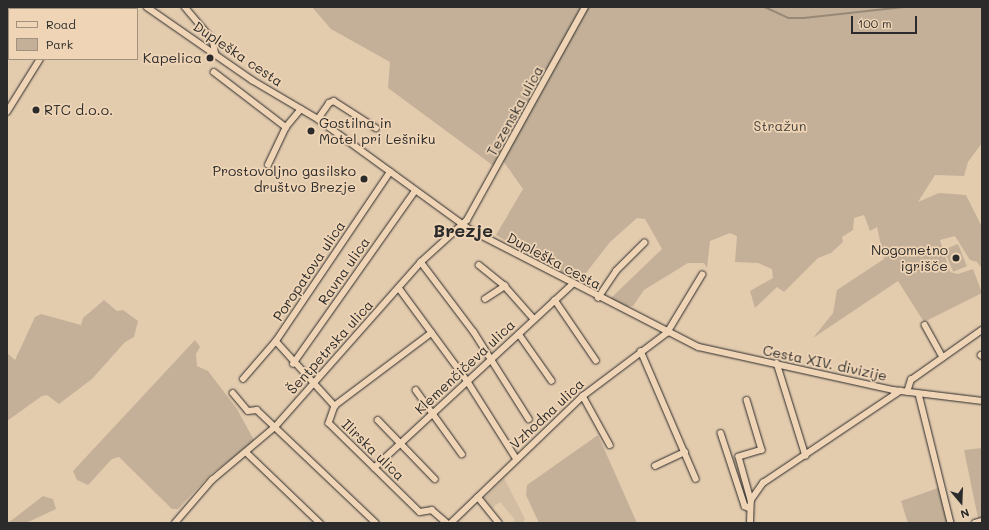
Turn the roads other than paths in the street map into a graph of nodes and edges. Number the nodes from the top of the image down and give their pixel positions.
1 (147, 7) edge
2 (185, 7) edge
3 (585, 7) edge
4 (216, 55) junction
5 (39, 60) edge
6 (214, 72) dead end
7 (300, 109) junction
8 (7, 112) edge
9 (318, 119) junction
10 (286, 127) junction
11 (376, 128) dead end
12 (268, 165) dead end
13 (390, 172) junction
14 (415, 191) junction
15 (462, 224) junction
16 (644, 243) dead end
17 (421, 262) junction
18 (479, 265) dead end
19 (702, 275) dead end
20 (573, 284) junction
21 (505, 286) junction
22 (399, 288) junction
23 (598, 298) junction
24 (485, 299) dead end
25 (555, 300) junction
26 (534, 319) junction
27 (925, 325) dead end
28 (982, 330) edge
29 (432, 333) junction
30 (667, 333) junction
31 (519, 334) junction
32 (276, 341) junction
33 (641, 351) junction
34 (943, 357) junction
35 (492, 360) junction
36 (596, 360) dead end
37 (777, 363) junction
38 (293, 364) junction
39 (243, 379) dead end
40 (552, 381) dead end
41 (468, 382) junction
42 (313, 384) junction
43 (416, 390) dead end
44 (900, 391) junction
45 (907, 392) junction
46 (234, 393) dead end
47 (919, 394) junction
48 (583, 396) junction
49 (747, 400) dead end
50 (982, 401) edge
51 (335, 406) junction
52 (433, 412) junction
53 (529, 418) dead end
54 (378, 420) dead end
55 (275, 427) junction
56 (721, 433) dead end
57 (400, 443) junction
58 (610, 445) dead end
59 (246, 452) junction
60 (685, 452) junction
61 (462, 454) dead end
62 (806, 456) junction
63 (516, 458) junction
64 (655, 466) dead end
65 (374, 468) junction
66 (435, 479) dead end
67 (696, 479) dead end
68 (478, 497) junction
69 (751, 500) junction
70 (749, 508) junction
71 (982, 521) edge
72 (750, 522) edge
73 (175, 523) edge
74 (320, 523) edge
75 (376, 523) edge
76 (446, 523) edge
77 (451, 523) edge
78 (499, 523) edge
79 (951, 523) edge
80 (975, 523) edge

1 - 4 street, Dupleška cesta
2 - 4 street
3 - 15 street, Tezenska ulica
4 - 7 street, Dupleška cesta
5 - 8 street
6 - 10 street
7 - 9 street, Dupleška cesta
7 - 10 street
9 - 11 street
9 - 13 street, Dupleška cesta
10 - 12 street
13 - 14 street, Dupleška cesta
13 - 32 street, Poropatova ulica
14 - 15 street, Dupleška cesta
14 - 38 street, Ravna ulica
15 - 17 street, Šentpetrska ulica
15 - 20 street, Dupleška cesta
16 - 23 street
17 - 22 street, Šentpetrska ulica
17 - 35 street
18 - 21 street
19 - 30 street
20 - 23 street, Dupleška cesta
20 - 25 street, Klemenčičeva ulica
21 - 24 street
21 - 26 street
22 - 29 street
22 - 42 street, Šentpetrska ulica
23 - 30 street, Dupleška cesta
25 - 26 street, Klemenčičeva ulica
25 - 36 street
26 - 31 street, Klemenčičeva ulica
27 - 34 street
28 - 34 street
29 - 41 street
29 - 51 street
30 - 33 street, Vzhodna ulica
30 - 37 street, Cesta XIV. divizije
31 - 35 street, Klemenčičeva ulica
31 - 40 street
32 - 38 street, Ilirska ulica
32 - 39 street, Poropatova ulica
33 - 48 street, Vzhodna ulica
33 - 60 street
34 - 45 street
35 - 41 street, Klemenčičeva ulica
35 - 53 street
37 - 44 street, Cesta XIV. divizije
37 - 62 street
38 - 42 street, Ilirska ulica
41 - 52 street, Klemenčičeva ulica
41 - 63 street
42 - 51 street, Ilirska ulica
42 - 55 street, Šentpetrska ulica
43 - 52 street
44 - 45 street, Cesta XIV. divizije
44 - 62 street
45 - 47 street, Cesta XIV. divizije
46 - 55 street
47 - 50 street, Cesta XIV. divizije
47 - 79 street
48 - 58 street
48 - 63 street, Vzhodna ulica
49 - 69 street
51 - 65 street, Ilirska ulica
52 - 57 street, Klemenčičeva ulica
52 - 61 street
54 - 57 street
55 - 59 street, Šentpetrska ulica
55 - 75 street
56 - 70 street
57 - 65 street, Klemenčičeva ulica
57 - 66 street
59 - 73 street, Šentpetrska ulica
59 - 74 street
60 - 64 street
60 - 67 street
62 - 69 street
63 - 68 street, Vzhodna ulica
65 - 76 street, Ilirska ulica
68 - 77 street, Vzhodna ulica
68 - 78 street
69 - 70 street
70 - 72 street
71 - 80 street

